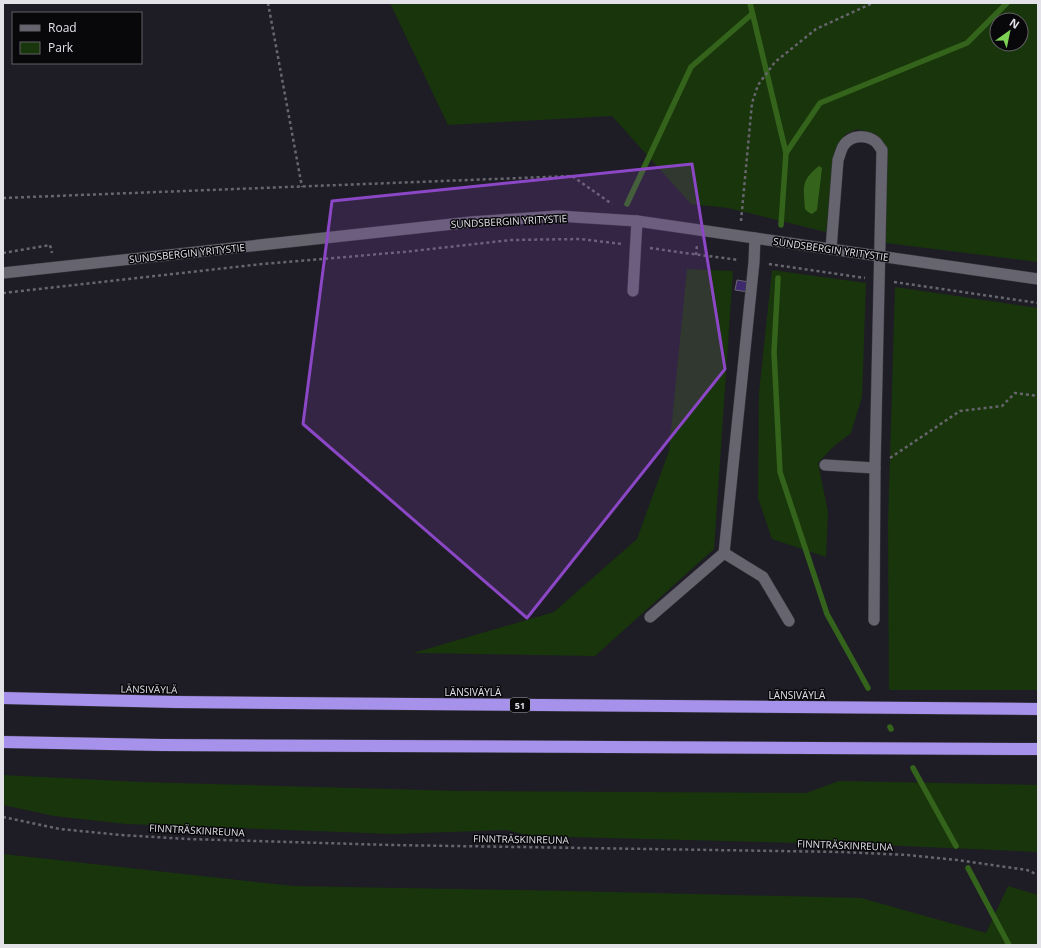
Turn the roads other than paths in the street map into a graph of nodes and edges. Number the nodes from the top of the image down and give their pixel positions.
1 (637, 221) junction
2 (755, 238) junction
3 (831, 249) junction
4 (879, 256) junction
5 (3, 273) edge
6 (1038, 279) edge
7 (633, 291) dead end
8 (825, 465) dead end
9 (875, 468) junction
10 (724, 553) junction
11 (650, 617) dead end
12 (874, 620) dead end
13 (789, 621) dead end
14 (3, 698) edge
15 (1038, 709) edge
16 (3, 742) edge
17 (1038, 749) edge

1 - 2 street, SUNDSBERGIN YRITYSTIE
1 - 5 street, SUNDSBERGIN YRITYSTIE
1 - 7 street
2 - 3 street, SUNDSBERGIN YRITYSTIE
2 - 10 street
3 - 4 street, SUNDSBERGIN YRITYSTIE
3 - 4 street
4 - 6 street, SUNDSBERGIN YRITYSTIE
4 - 9 street
8 - 9 street
9 - 12 street
10 - 11 street
10 - 13 street
14 - 15 highway, LÄNSIVÄYLÄ / 51
16 - 17 highway

